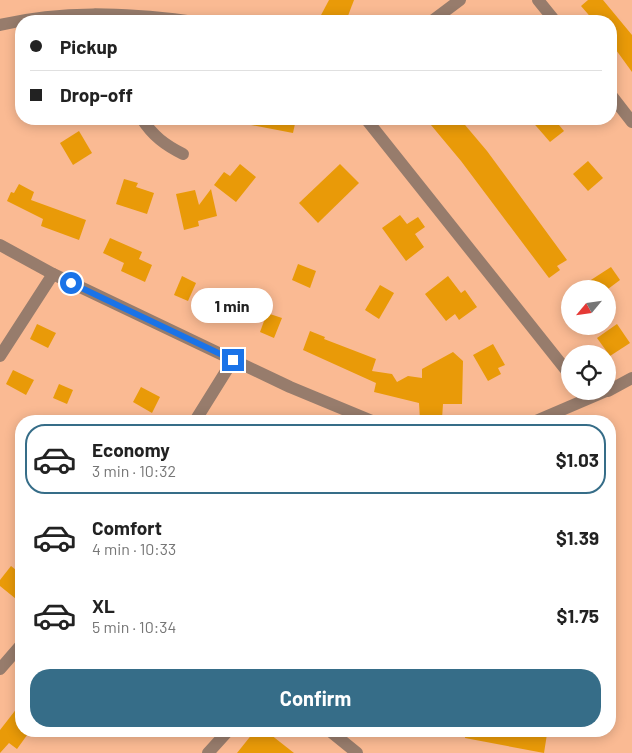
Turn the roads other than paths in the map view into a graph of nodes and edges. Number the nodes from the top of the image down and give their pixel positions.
1 (460, 0) edge
2 (538, 0) edge
3 (73, 15) edge
4 (112, 15) edge
5 (440, 15) edge
6 (550, 15) edge
7 (15, 22) edge
8 (0, 25) edge
9 (617, 103) edge
10 (632, 122) edge
11 (146, 125) edge
12 (371, 125) edge
13 (183, 154) dead end
14 (0, 245) edge
15 (53, 274) junction
16 (0, 356) edge
17 (233, 360) junction
18 (561, 364) edge
19 (632, 378) edge
20 (616, 386) edge
21 (578, 400) edge
22 (199, 415) edge
23 (356, 415) edge
24 (548, 415) edge
25 (15, 652) edge
26 (0, 669) edge
27 (223, 737) edge
28 (337, 737) edge
29 (208, 753) edge
30 (357, 753) edge

1 - 5 street
2 - 6 street
3 - 4 street
7 - 8 street
9 - 10 street
11 - 13 street
12 - 18 street
14 - 15 street
15 - 16 street
15 - 17 street
17 - 22 street
17 - 23 street
19 - 20 street
21 - 24 street
25 - 26 street
27 - 29 street
28 - 30 street

